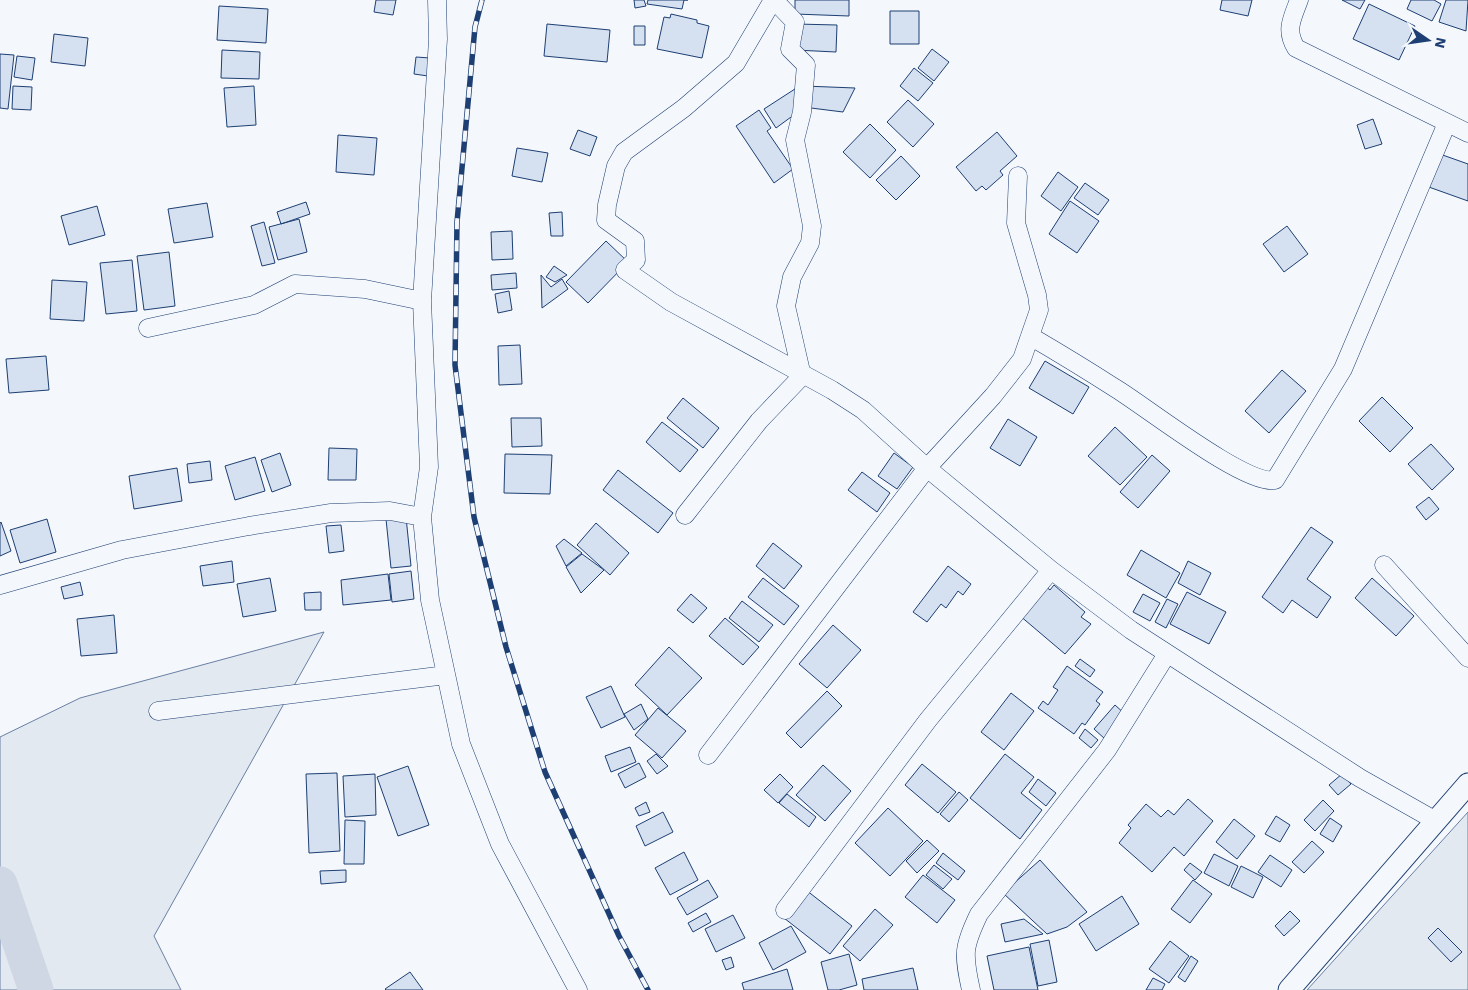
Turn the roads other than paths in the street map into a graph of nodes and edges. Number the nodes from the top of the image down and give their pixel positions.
1 (437, 0) edge
2 (773, 0) edge
3 (1300, 0) edge
4 (1447, 123) junction
5 (1468, 133) edge
6 (1018, 176) dead end
7 (422, 301) junction
8 (148, 328) dead end
9 (1030, 336) junction
10 (802, 376) junction
11 (927, 468) junction
12 (685, 515) dead end
13 (422, 517) junction
14 (1384, 565) dead end
15 (1050, 570) junction
16 (0, 585) edge
17 (1167, 654) junction
18 (1468, 658) edge
19 (446, 675) junction
20 (158, 711) dead end
21 (708, 755) dead end
22 (1468, 784) edge
23 (1436, 821) junction
24 (786, 910) dead end
25 (578, 990) edge
26 (971, 990) edge
27 (1289, 990) edge

1 - 7 street
2 - 10 street
2 - 10 street
3 - 4 street
4 - 5 street
4 - 9 street
6 - 9 street
7 - 8 street
7 - 13 street
9 - 11 street
10 - 11 street
10 - 12 street
11 - 15 street
11 - 21 street
13 - 16 street
13 - 19 street
14 - 18 street
15 - 17 street
15 - 24 street
17 - 23 street
17 - 26 street
19 - 20 street
19 - 25 street
22 - 23 street
23 - 27 street

